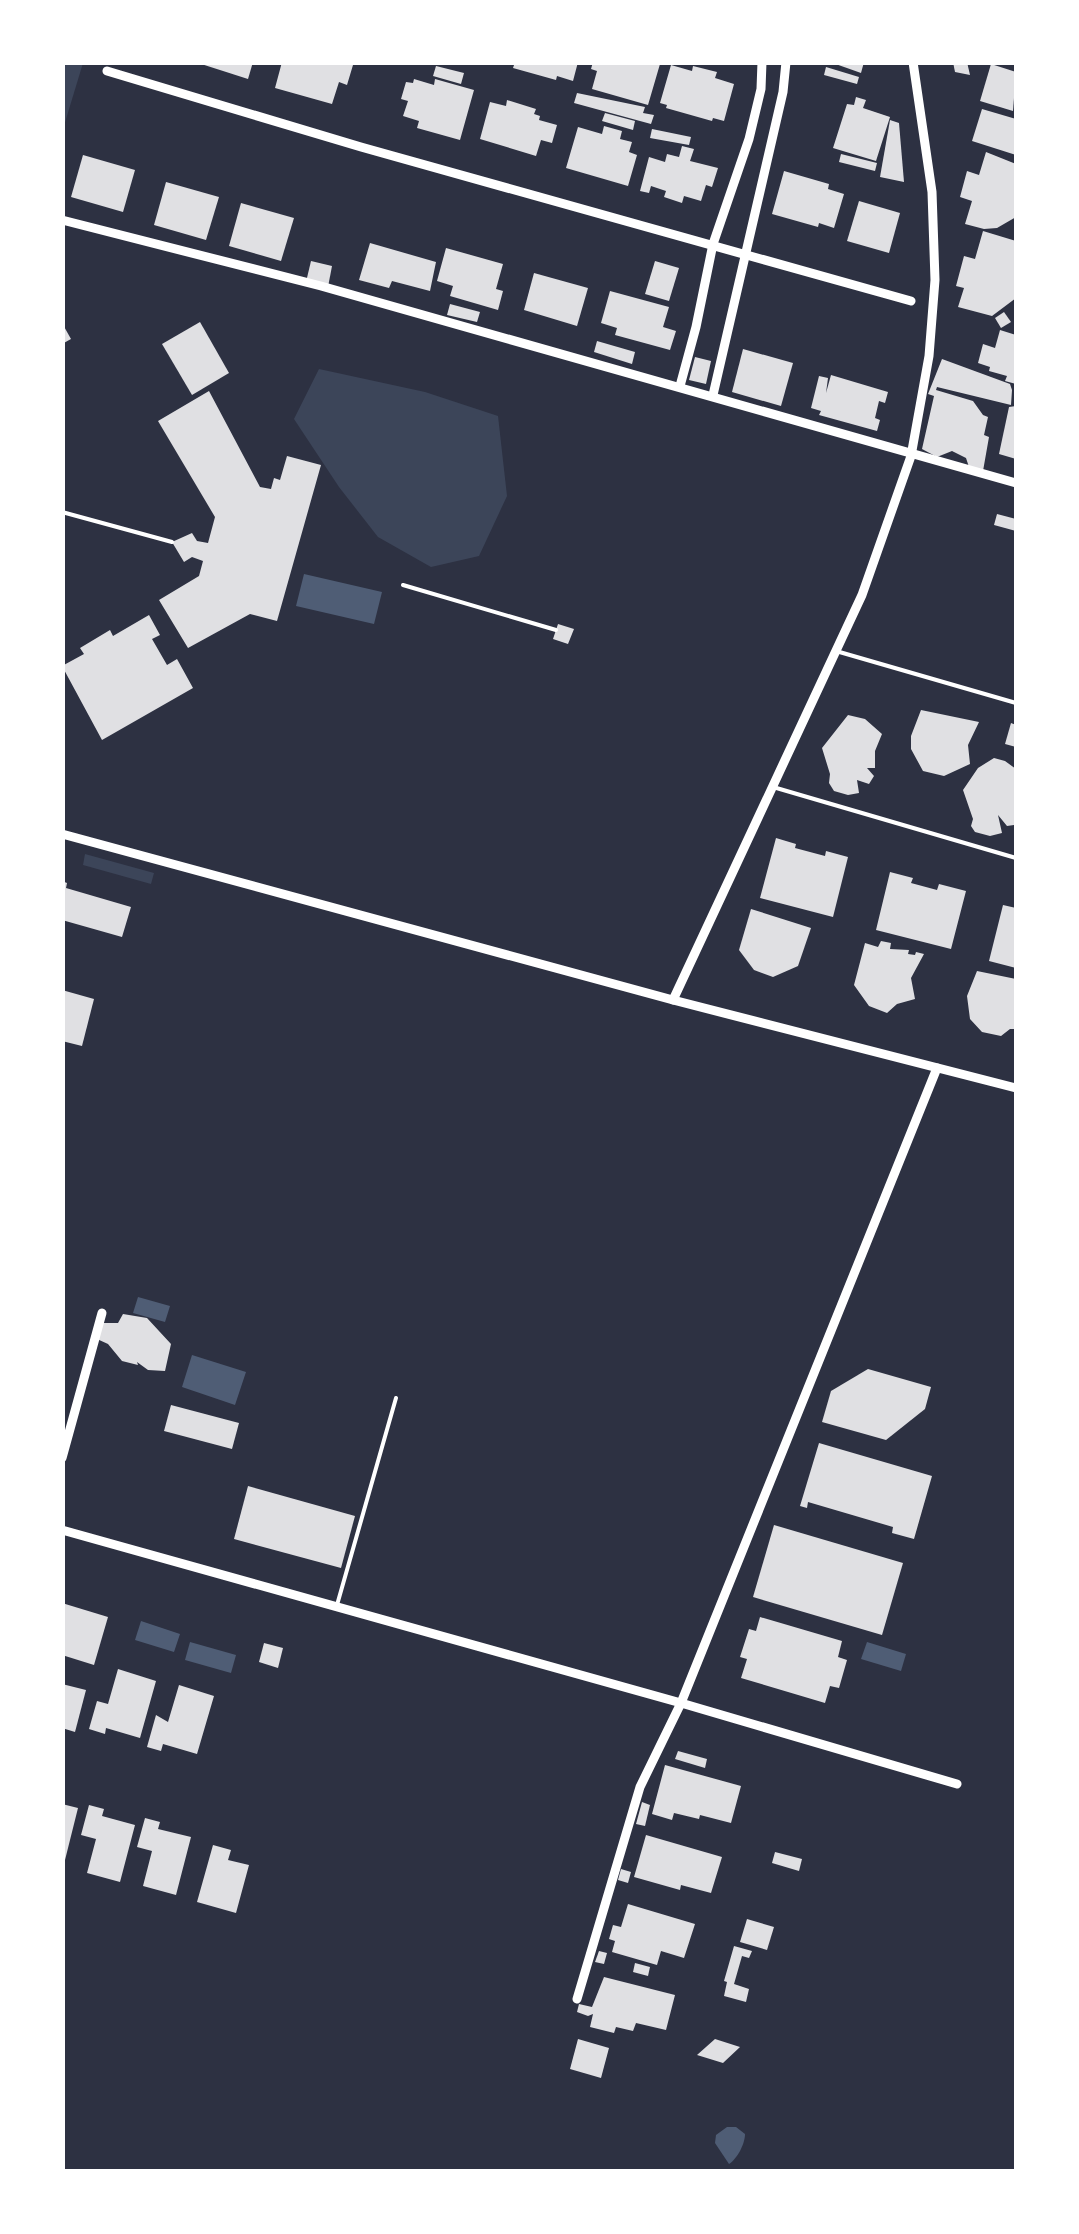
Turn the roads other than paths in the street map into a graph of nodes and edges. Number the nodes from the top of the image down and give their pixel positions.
1 (762, 62) edge
2 (786, 62) edge
3 (913, 62) edge
4 (106, 71) dead end
5 (62, 220) edge
6 (713, 244) junction
7 (746, 254) junction
8 (911, 302) dead end
9 (680, 386) junction
10 (713, 395) junction
11 (911, 456) junction
12 (1016, 483) edge
13 (836, 651) junction
14 (1016, 703) edge
15 (773, 787) junction
16 (62, 834) edge
17 (1016, 858) edge
18 (673, 1000) junction
19 (937, 1068) junction
20 (1016, 1088) edge
21 (102, 1312) dead end
22 (396, 1398) dead end
23 (62, 1458) edge
24 (62, 1530) edge
25 (336, 1607) junction
26 (681, 1703) junction
27 (957, 1784) dead end
28 (577, 1999) dead end

1 - 6 street
2 - 7 street
3 - 11 street
4 - 6 street
5 - 9 street
6 - 7 street
6 - 9 street
7 - 8 street
7 - 10 street
9 - 10 street
10 - 11 street
11 - 12 street
11 - 13 street
13 - 14 lane
13 - 15 street
15 - 17 lane
15 - 18 street
16 - 18 street
18 - 19 street
19 - 20 street
19 - 26 street
21 - 23 street
22 - 25 lane
24 - 25 street
25 - 26 street
26 - 27 street
26 - 28 street

